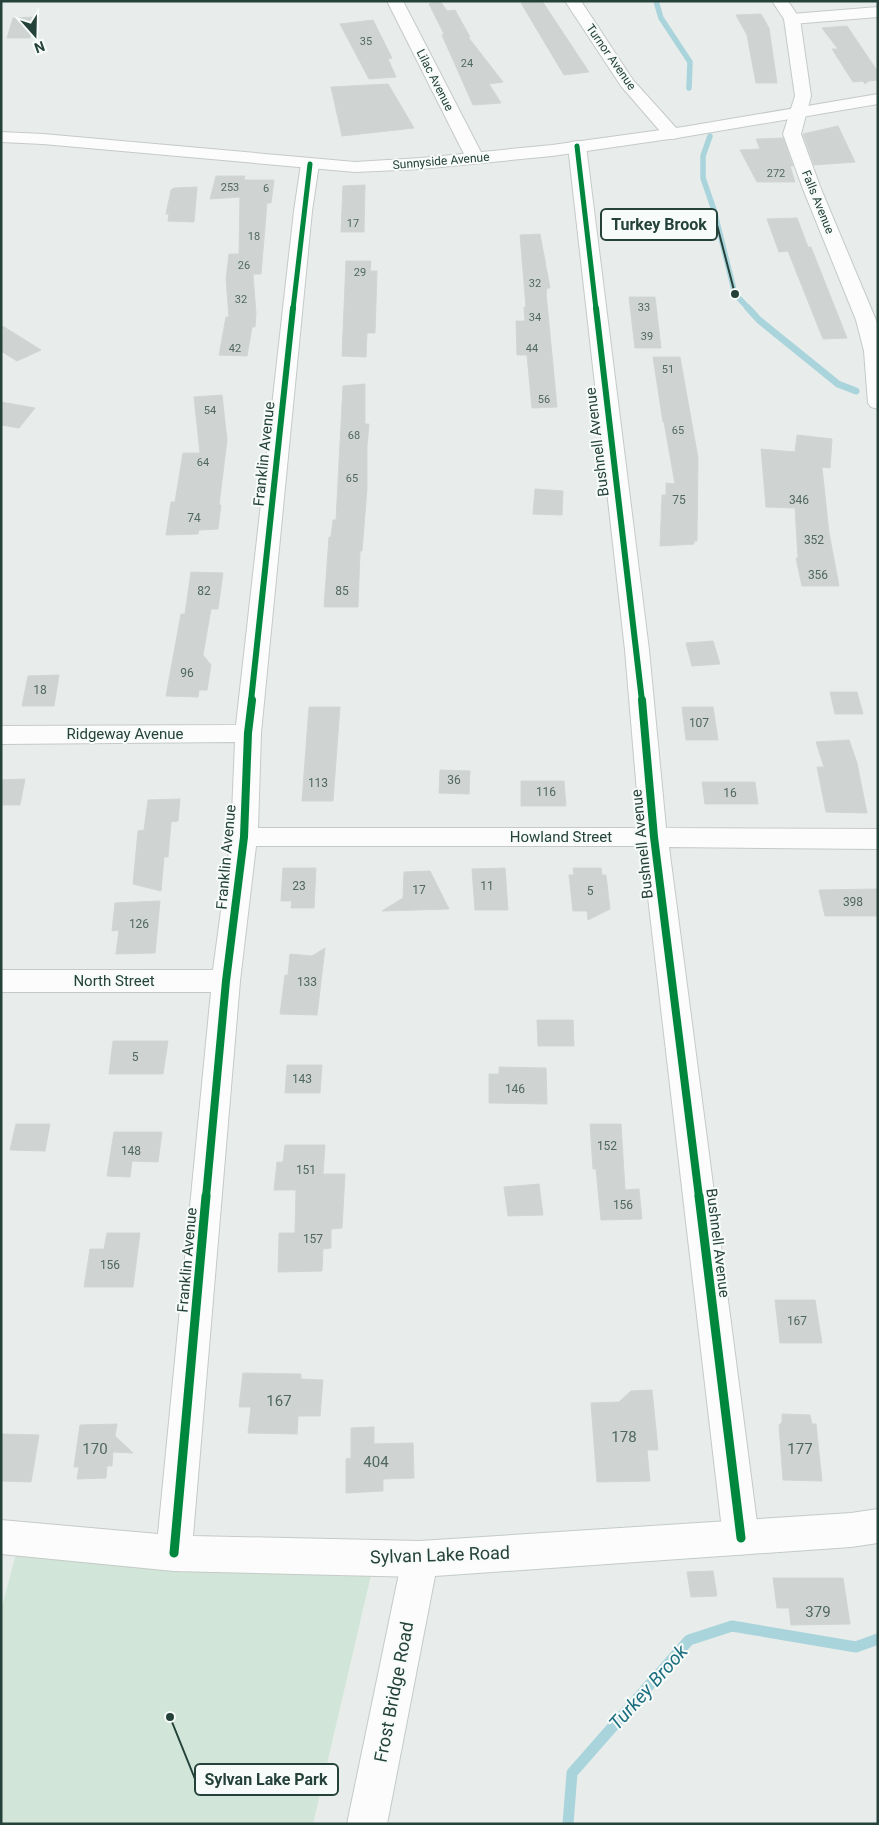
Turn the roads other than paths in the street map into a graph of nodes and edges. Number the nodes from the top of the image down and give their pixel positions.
1 (395, 1) edge
2 (573, 1) edge
3 (780, 1) edge
4 (878, 12) edge
5 (792, 19) junction
6 (878, 99) edge
7 (800, 112) junction
8 (672, 134) junction
9 (1, 137) edge
10 (578, 146) junction
11 (475, 158) junction
12 (310, 164) junction
13 (878, 403) edge
14 (248, 733) junction
15 (1, 734) edge
16 (654, 836) junction
17 (244, 837) junction
18 (878, 839) edge
19 (1, 981) edge
20 (226, 981) junction
21 (878, 1526) edge
22 (1, 1538) edge
23 (741, 1538) junction
24 (174, 1553) junction
25 (420, 1559) junction
26 (367, 1824) edge

1 - 11 street, Lilac Avenue
2 - 8 street, Turnor Avenue
3 - 5 street, Falls Avenue
4 - 5 street
5 - 7 street, Falls Avenue
6 - 7 street, Sunnyside Avenue
7 - 8 street, Sunnyside Avenue
7 - 13 street, Falls Avenue
8 - 10 street, Sunnyside Avenue
9 - 12 street, Sunnyside Avenue
10 - 11 street, Sunnyside Avenue
10 - 16 street, Bushnell Avenue
11 - 12 street, Sunnyside Avenue
12 - 14 street, Franklin Avenue
14 - 15 street, Ridgeway Avenue
14 - 17 street, Franklin Avenue
16 - 17 street, Howland Street
16 - 18 street, Howland Street
16 - 23 street, Bushnell Avenue
17 - 20 street, Franklin Avenue
19 - 20 street, North Street
20 - 24 street, Franklin Avenue
21 - 23 street, Sylvan Lake Road
22 - 24 street, Sylvan Lake Road
23 - 25 street, Sylvan Lake Road
24 - 25 street, Sylvan Lake Road
25 - 26 street, Frost Bridge Road

